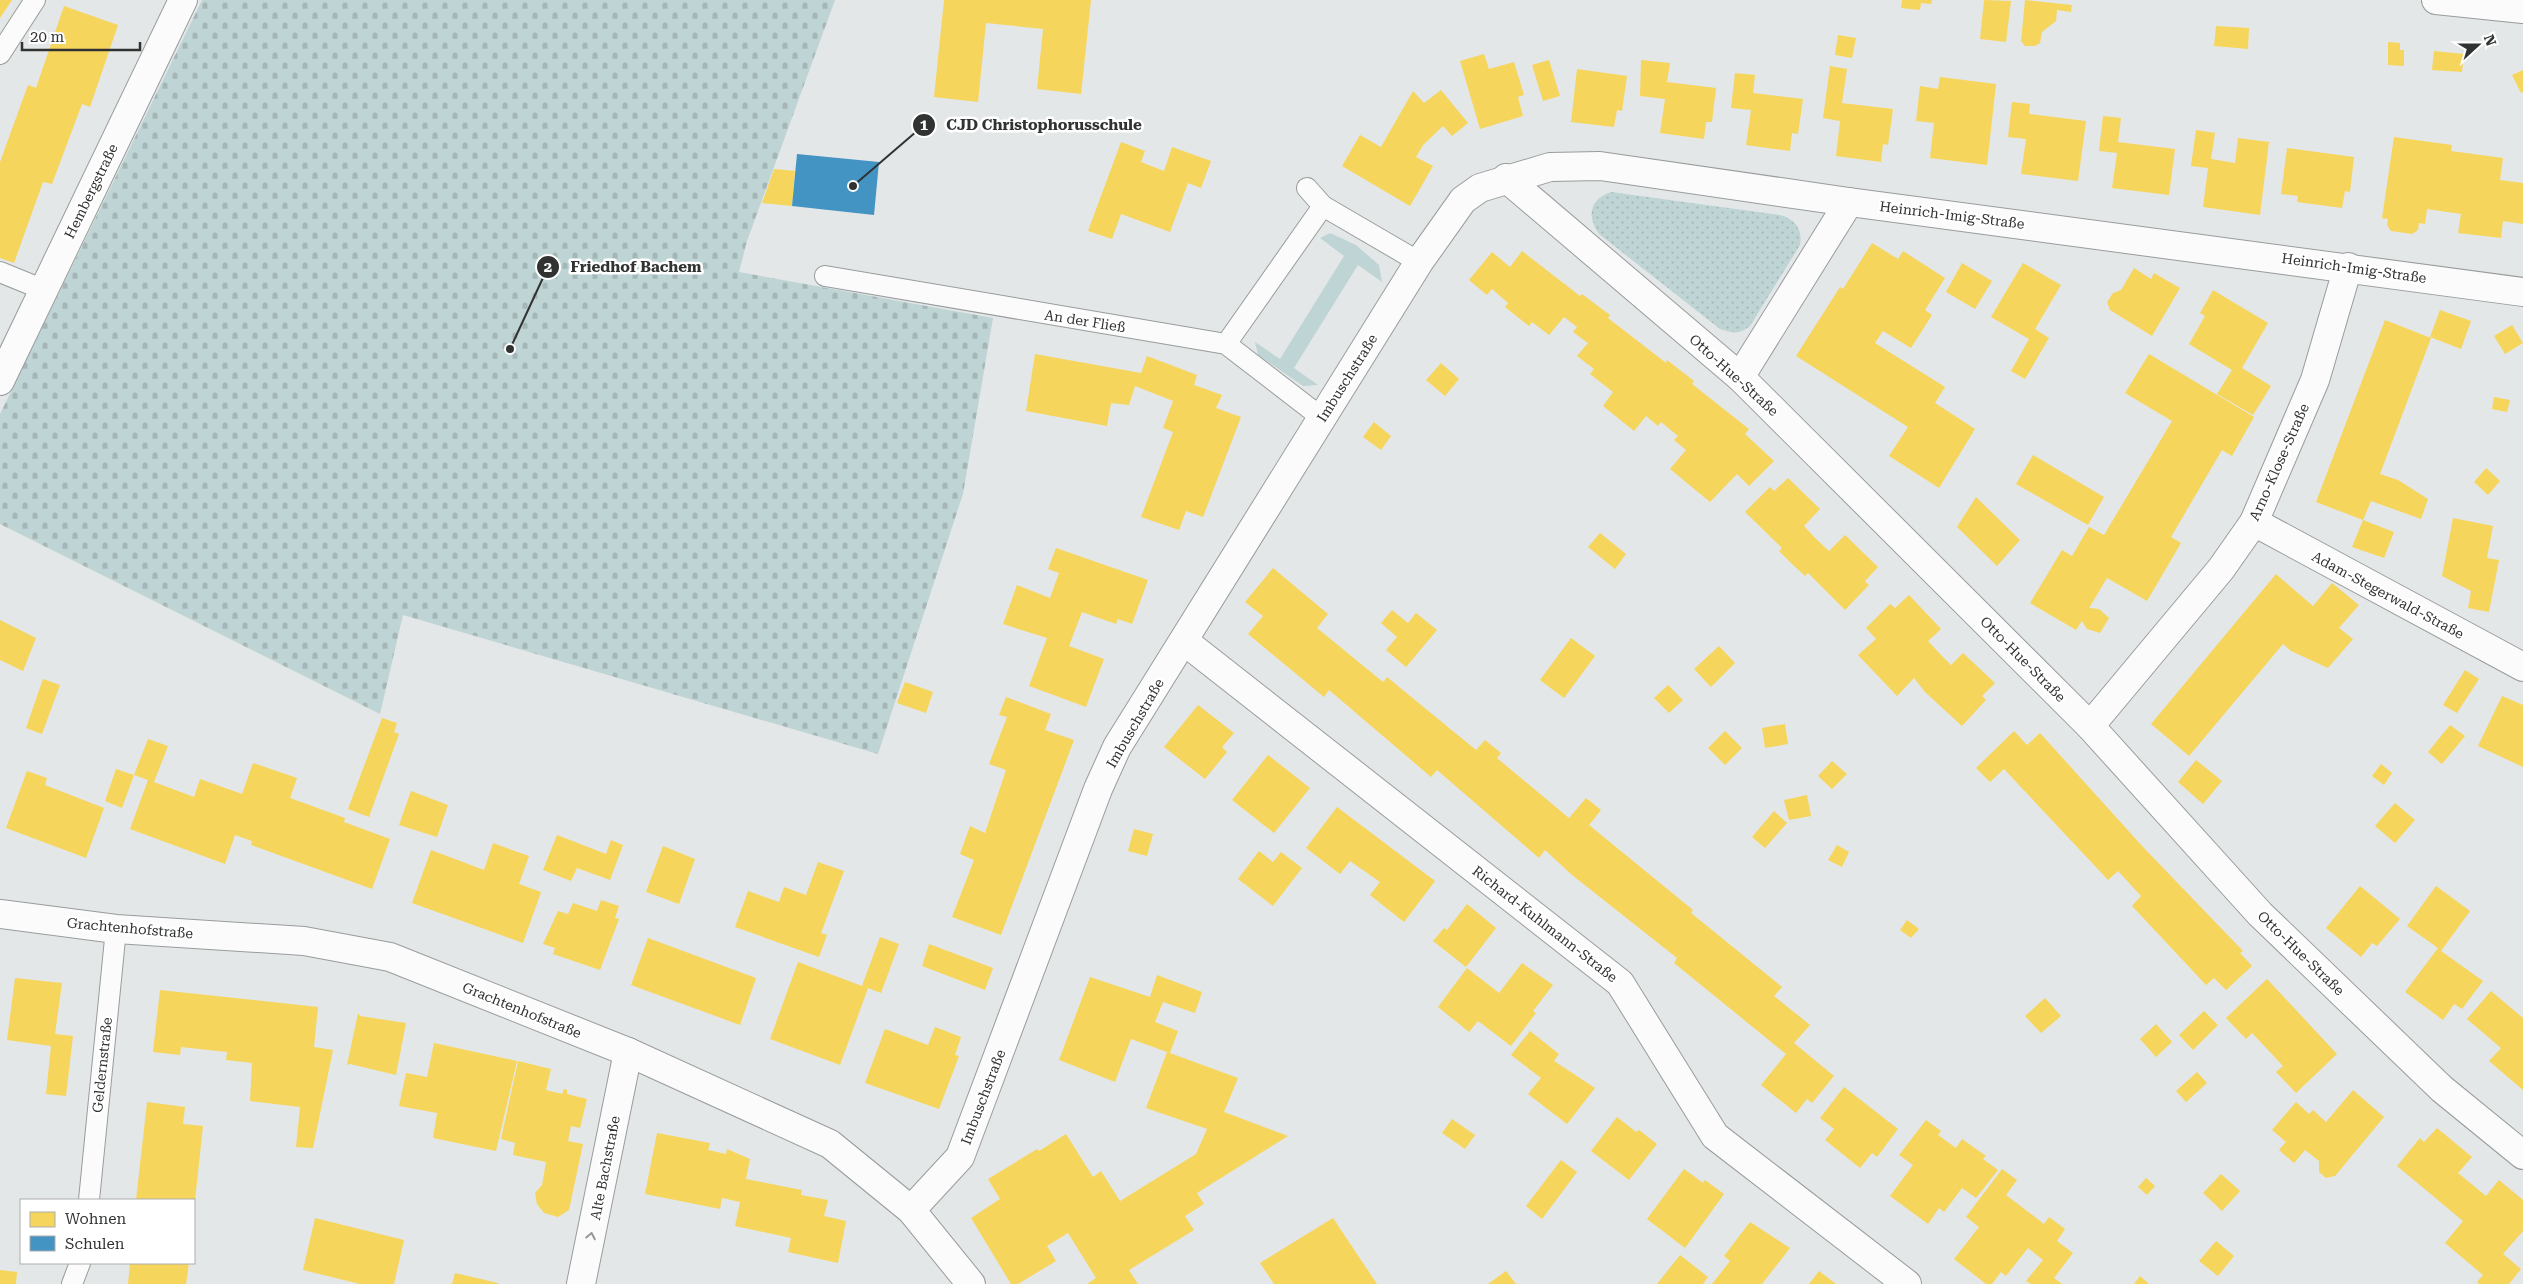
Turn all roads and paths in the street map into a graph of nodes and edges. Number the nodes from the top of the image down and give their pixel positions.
1 (35, 0) edge
2 (183, 0) edge
3 (2436, 0) edge
4 (2523, 10) edge
5 (0, 54) edge
6 (1506, 178) junction
7 (1307, 188) dead end
8 (1849, 202) junction
9 (1323, 206) junction
10 (1419, 262) junction
11 (2348, 267) junction
12 (0, 272) edge
13 (825, 276) dead end
14 (44, 290) junction
15 (2523, 292) edge
16 (1226, 344) junction
17 (1740, 376) junction
18 (0, 381) edge
19 (1322, 418) junction
20 (2254, 522) junction
21 (1184, 641) junction
22 (2523, 667) edge
23 (2090, 726) junction
24 (0, 914) edge
25 (116, 929) junction
26 (628, 1052) junction
27 (2523, 1155) edge
28 (89, 1199) edge
29 (911, 1210) junction
30 (80, 1264) edge
31 (72, 1284) edge
32 (581, 1284) edge
33 (970, 1284) edge
34 (1907, 1284) edge

1 - 5 lane
2 - 14 street, Hembergstraße
3 - 4 street
6 - 8 street, Heinrich-Imig-Straße
6 - 10 street, Heinrich-Imig-Straße
6 - 17 street, Otto-Hue-Straße
7 - 9 lane
8 - 11 street, Heinrich-Imig-Straße
8 - 17 street
9 - 10 lane
9 - 16 lane
10 - 19 street, Imbuschstraße
11 - 15 street, Heinrich-Imig-Straße
11 - 20 street, Arno-Klose-Straße
12 - 14 lane
13 - 16 lane, An der Fließ
14 - 18 street, Hembergstraße
16 - 19 lane, An der Fließ
17 - 23 street, Otto-Hue-Straße
19 - 21 street, Imbuschstraße
20 - 22 street, Adam-Stegerwald-Straße
20 - 23 street, Arno-Klose-Straße
21 - 29 street, Imbuschstraße
21 - 34 street, Richard-Kuhlmann-Straße
23 - 27 street, Otto-Hue-Straße
24 - 25 street, Grachtenhofstraße
25 - 26 street, Grachtenhofstraße
25 - 28 lane, Geldernstraße
26 - 29 street, Grachtenhofstraße
32 -> 26 street, Alte Bachstraße
29 - 33 street, Grachtenhofstraße
30 - 31 lane

